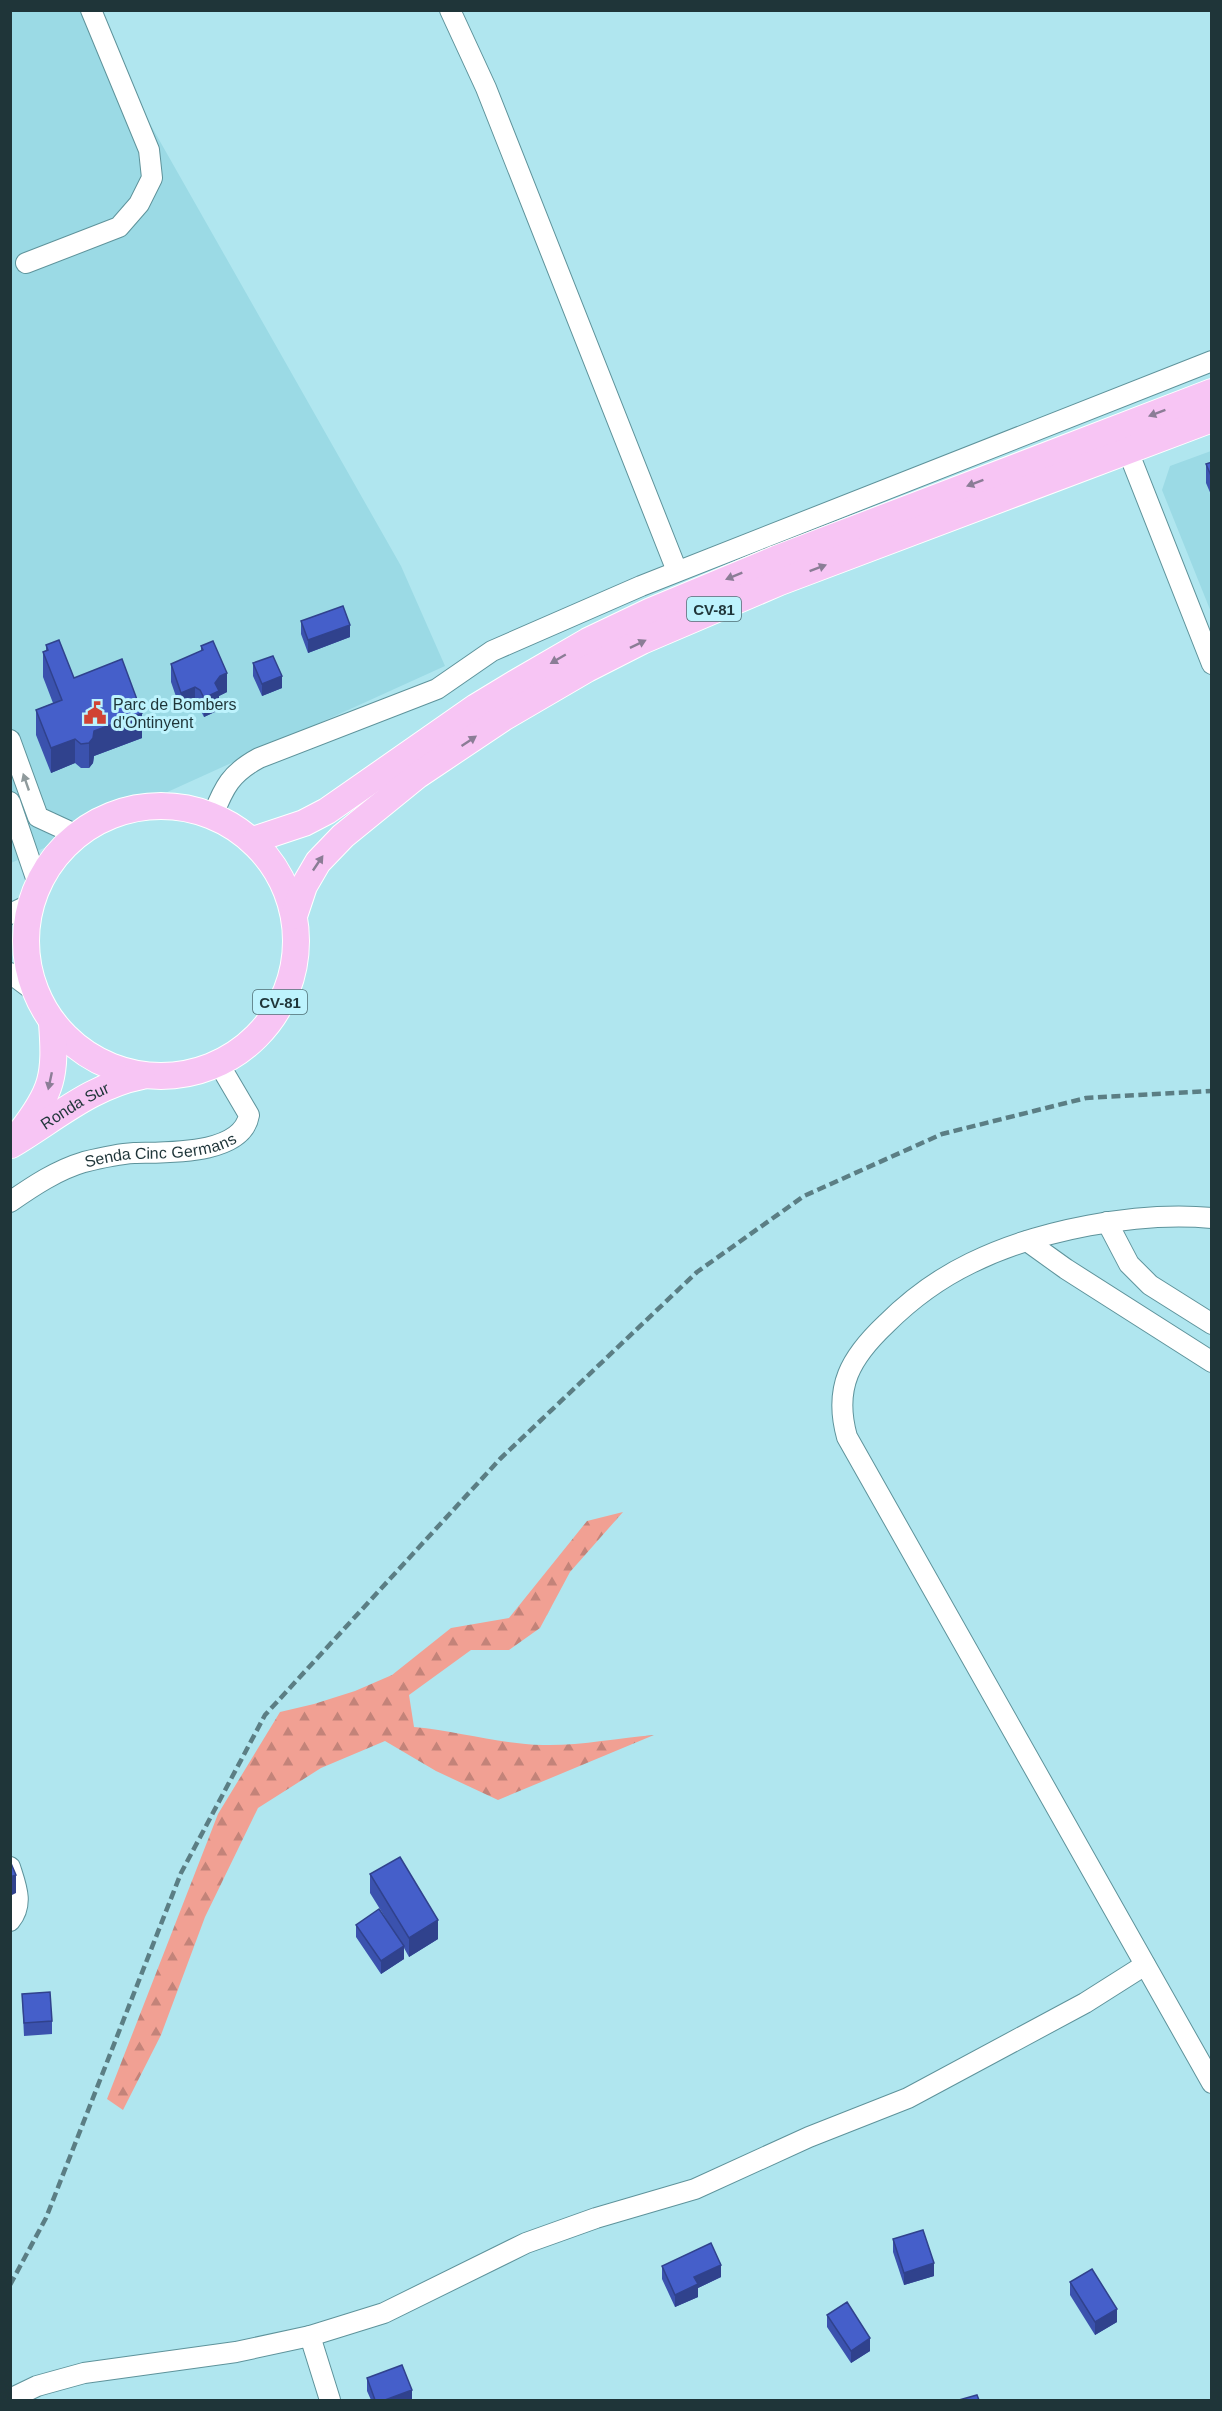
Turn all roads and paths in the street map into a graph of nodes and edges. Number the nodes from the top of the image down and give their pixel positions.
1 (92, 10) edge
2 (450, 10) edge
3 (26, 263) dead end
4 (1212, 362) edge
5 (1212, 392) edge
6 (1212, 419) edge
7 (1128, 451) junction
8 (677, 571) junction
9 (1212, 664) edge
10 (10, 740) edge
11 (12, 815) edge
12 (213, 815) junction
13 (38, 817) junction
14 (77, 835) junction
15 (256, 839) junction
16 (26, 901) edge
17 (294, 916) junction
18 (10, 974) edge
19 (34, 991) junction
20 (52, 1023) junction
21 (219, 1064) junction
22 (144, 1076) junction
23 (10, 1202) edge
24 (1212, 1218) edge
25 (1107, 1222) junction
26 (1027, 1241) junction
27 (1212, 1324) edge
28 (1212, 1362) edge
29 (10, 1867) edge
30 (10, 1921) edge
31 (1145, 1965) junction
32 (1212, 2083) edge
33 (310, 2336) junction
34 (10, 2399) edge
35 (330, 2400) edge

1 - 3 street
2 - 8 street
4 - 8 street
5 -> 15 main road, CV-81
6 - 7 main road, CV-81
7 - 9 street
17 -> 7 main road, CV-81
8 - 12 street
13 -> 10 street
11 - 13 street
11 - 16 street
12 - 14 main road, CV-81
12 - 15 main road, CV-81
13 - 14 street
14 - 16 main road, CV-81
15 - 17 main road, CV-81
16 - 19 main road, CV-81
17 - 21 main road, CV-81
18 - 19 street
19 - 20 main road, CV-81
20 - 22 main road, CV-81
20 -> 22 main road, Ronda Sur / CV-81
21 - 22 main road, CV-81
21 - 23 street, Senda Cinc Germans
24 - 25 street
25 - 26 street
25 - 27 street
26 - 28 street
26 - 31 street
29 - 30 street
31 - 32 street
31 - 33 street
33 - 34 street
33 - 35 street

